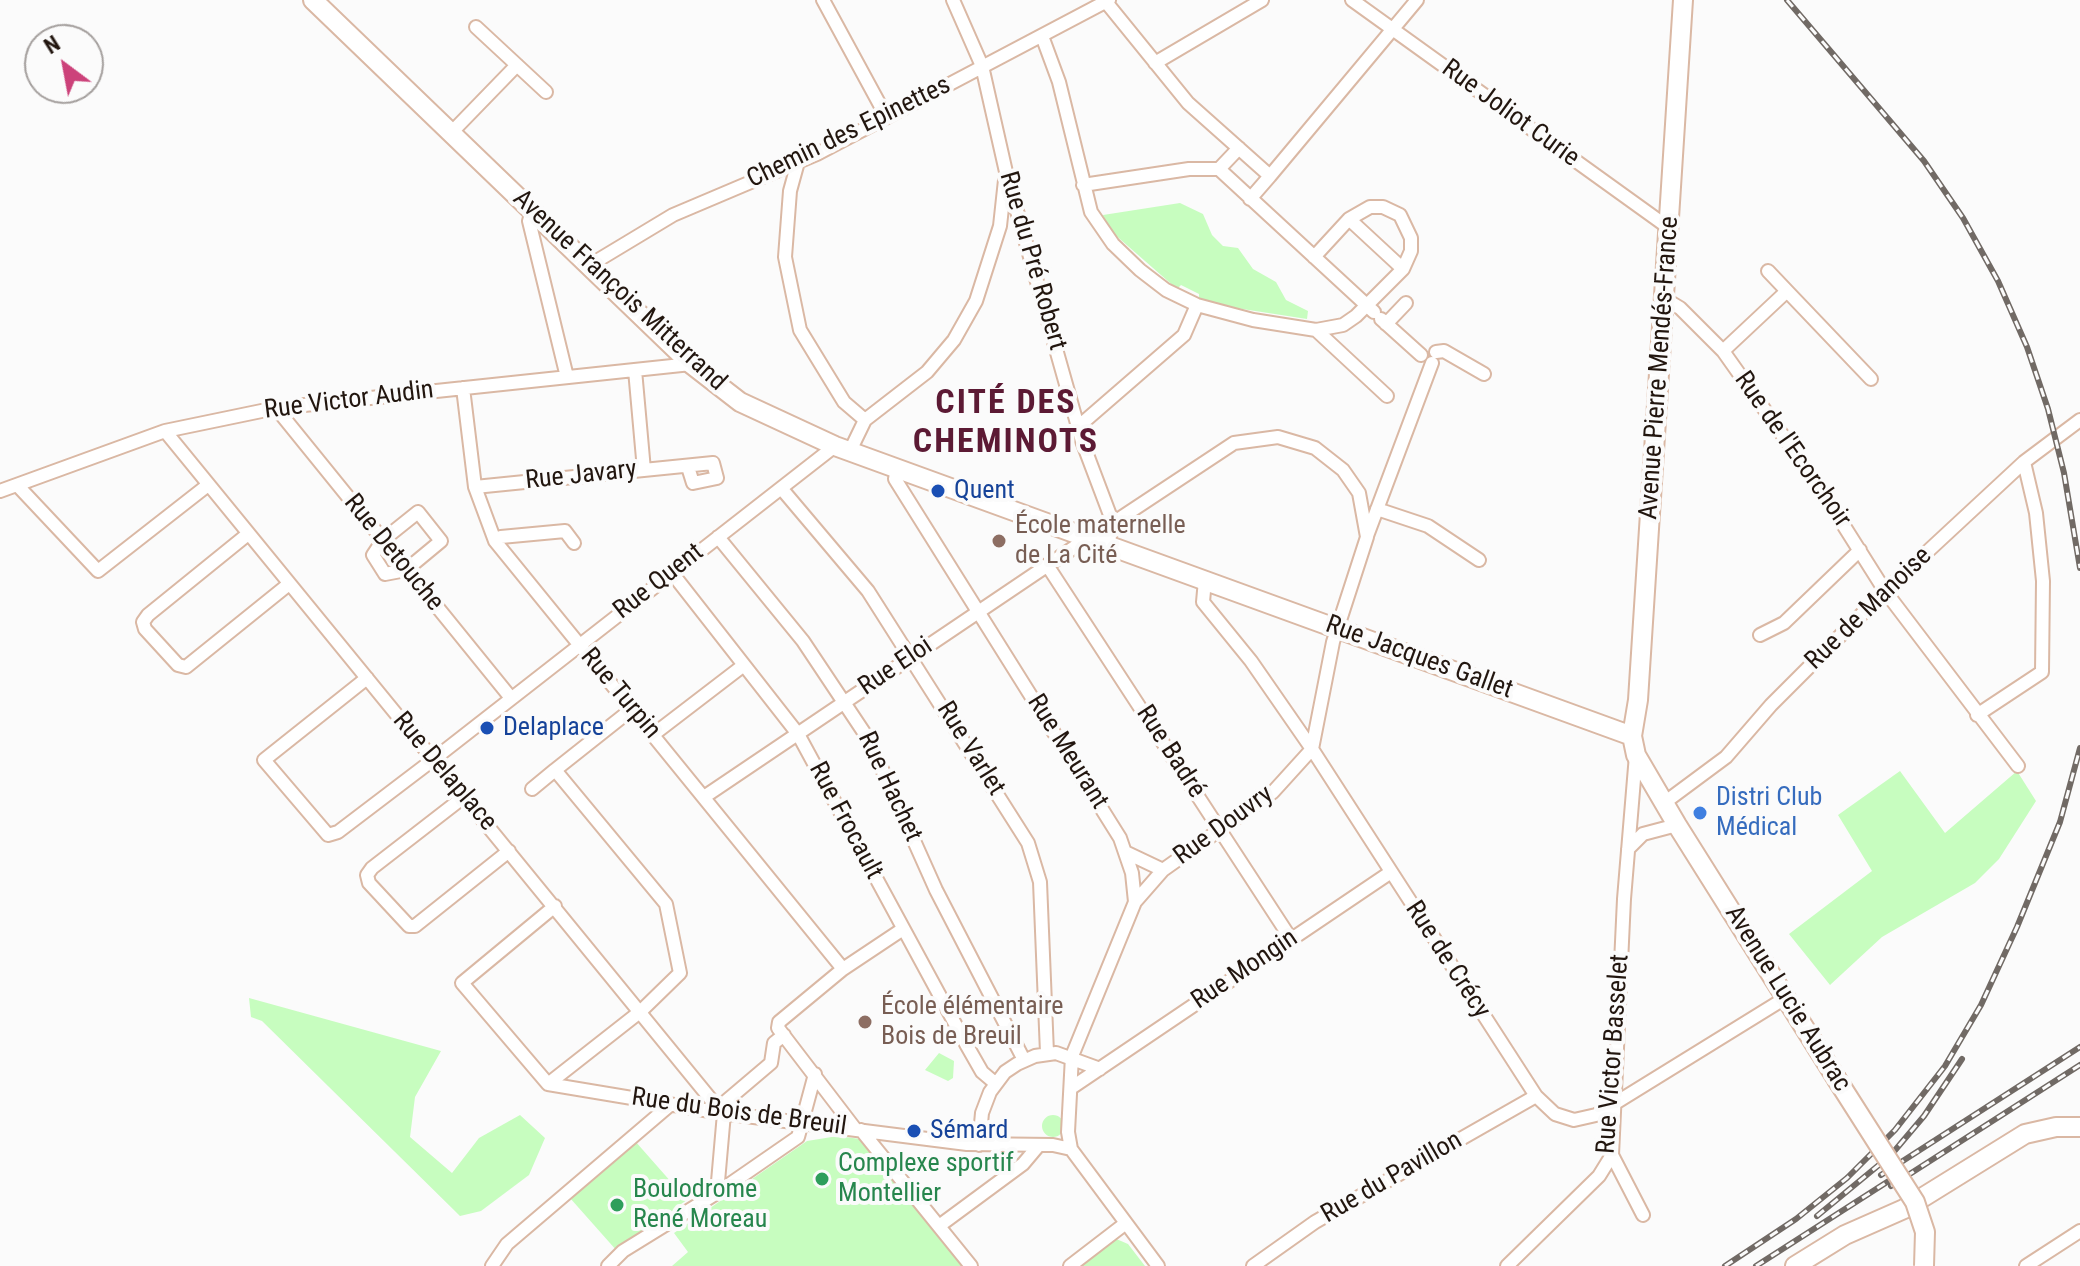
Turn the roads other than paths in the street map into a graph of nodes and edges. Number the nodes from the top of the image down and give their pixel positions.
1 (313, 0) edge
2 (823, 0) edge
3 (953, 0) edge
4 (1262, 0) edge
5 (1352, 0) edge
6 (1417, 0) edge
7 (1683, 0) edge
8 (1107, 1) edge
9 (476, 27) dead end
10 (1394, 31) junction
11 (1042, 36) junction
12 (1155, 63) junction
13 (517, 65) junction
14 (982, 66) junction
15 (546, 92) dead end
16 (886, 116) junction
17 (451, 133) junction
18 (1239, 148) junction
19 (798, 162) junction
20 (1219, 169) junction
21 (1006, 172) junction
22 (1270, 176) junction
23 (1083, 185) junction
24 (1250, 199) junction
25 (532, 210) junction
26 (1349, 219) junction
27 (1669, 228) junction
28 (1314, 257) junction
29 (590, 265) junction
30 (1403, 269) junction
31 (1768, 271) dead end
32 (1787, 291) junction
33 (1665, 299) junction
34 (1406, 303) dead end
35 (1197, 305) junction
36 (1377, 315) junction
37 (1316, 330) junction
38 (1723, 351) junction
39 (1430, 357) junction
40 (691, 364) junction
41 (635, 370) junction
42 (1484, 374) dead end
43 (567, 377) junction
44 (1871, 379) dead end
45 (463, 388) junction
46 (1387, 396) dead end
47 (276, 408) junction
48 (865, 420) junction
49 (2080, 420) edge
50 (1079, 426) junction
51 (165, 431) junction
52 (843, 448) junction
53 (2024, 462) junction
54 (688, 467) dead end
55 (897, 468) junction
56 (644, 470) junction
57 (208, 485) junction
58 (18, 486) junction
59 (475, 487) junction
60 (781, 488) junction
61 (0, 491) edge
62 (1359, 493) junction
63 (1379, 503) junction
64 (1113, 523) junction
65 (248, 534) junction
66 (718, 537) junction
67 (1367, 537) junction
68 (1088, 538) junction
69 (383, 540) junction
70 (495, 541) junction
71 (574, 543) dead end
72 (1108, 545) junction
73 (1860, 550) junction
74 (1479, 560) dead end
75 (1047, 565) junction
76 (406, 570) junction
77 (672, 573) junction
78 (1205, 580) junction
79 (289, 584) junction
80 (1885, 591) junction
81 (979, 612) junction
82 (1336, 628) junction
83 (1760, 635) dead end
84 (579, 645) junction
85 (912, 657) junction
86 (744, 665) junction
87 (367, 678) junction
88 (511, 698) junction
89 (846, 701) junction
90 (632, 709) junction
91 (1977, 715) junction
92 (654, 734) junction
93 (798, 734) junction
94 (1634, 745) junction
95 (1312, 749) junction
96 (434, 759) junction
97 (2018, 766) dead end
98 (555, 770) junction
99 (532, 789) dead end
100 (465, 796) junction
101 (704, 797) junction
102 (1664, 803) junction
103 (1677, 825) junction
104 (1222, 831) junction
105 (1628, 849) junction
106 (509, 851) junction
107 (1125, 852) junction
108 (1163, 870) junction
109 (1391, 872) junction
110 (1135, 902) junction
111 (555, 906) junction
112 (903, 929) junction
113 (1291, 939) junction
114 (843, 969) junction
115 (1787, 997) junction
116 (641, 1011) junction
117 (784, 1035) junction
118 (1047, 1053) junction
119 (1072, 1056) junction
120 (1024, 1060) junction
121 (1100, 1069) junction
122 (815, 1074) junction
123 (995, 1083) junction
124 (548, 1084) junction
125 (1071, 1088) junction
126 (1536, 1096) junction
127 (670, 1105) junction
128 (1613, 1106) junction
129 (722, 1113) junction
130 (803, 1124) junction
131 (2080, 1127) edge
132 (859, 1130) junction
133 (979, 1145) junction
134 (1039, 1145) junction
135 (1071, 1149) junction
136 (1612, 1155) junction
137 (717, 1193) junction
138 (1643, 1215) dead end
139 (1126, 1223) junction
140 (939, 1226) junction
141 (2080, 1231) edge
142 (492, 1266) edge
143 (608, 1266) edge
144 (971, 1266) edge
145 (1070, 1266) edge
146 (1158, 1266) edge
147 (1253, 1266) edge
148 (1507, 1266) edge
149 (1795, 1266) edge
150 (1924, 1266) edge
151 (2026, 1266) edge

1 - 17 main road, Avenue François Mitterrand
2 - 16 street
3 - 14 street, Rue du Pré Robert
4 - 12 street
5 - 10 street, Rue Joliot Curie
6 - 10 street
7 - 27 main road, Avenue Pierre Mendés-France
8 - 11 street, Chemin des Epinettes
8 - 12 street
9 - 13 street
10 - 22 street
10 - 27 street, Rue Joliot Curie
11 - 14 street, Chemin des Epinettes
11 - 23 street
12 - 18 street
13 - 15 street
13 - 17 street
14 - 16 street, Chemin des Epinettes
14 - 21 street, Rue du Pré Robert
16 - 19 street, Chemin des Epinettes
17 - 25 main road, Avenue François Mitterrand
18 - 20 street
18 - 22 street
19 - 29 street, Chemin des Epinettes
19 - 48 street
20 - 23 street
20 - 24 street
21 - 48 street
21 - 50 street, Rue du Pré Robert
22 - 24 street
23 - 35 street
24 - 28 street
25 - 29 main road, Avenue François Mitterrand
25 - 43 street
26 - 28 street
26 - 30 street
26 - 30 street
27 - 33 main road, Avenue Pierre Mendés-France
28 - 36 street
29 - 40 main road, Avenue François Mitterrand
30 - 36 street
31 - 32 street
32 - 38 street, Rue de l'Ecorchoir
32 - 44 street
33 - 38 street, Rue de l'Ecorchoir
33 - 94 main road, Avenue Pierre Mendés-France
34 - 36 street
35 - 37 street
35 - 50 street
36 - 37 street
36 - 39 street
37 - 46 street
38 - 73 street, Rue de l'Ecorchoir
39 - 42 street
39 - 63 street
40 - 41 street, Rue Victor Audin
40 - 52 main road, Avenue François Mitterrand
41 - 43 street, Rue Victor Audin
41 - 56 street
43 - 45 street, Rue Victor Audin
45 - 47 street, Rue Victor Audin
45 - 59 street, Rue Turpin
47 - 51 street, Rue Victor Audin
47 - 69 street, Rue Detouche
48 - 52 street
49 - 53 street, Rue de Manoise
50 - 64 street, Rue du Pré Robert
51 - 57 street, Rue Delaplace
51 - 58 street, Rue Victor Audin
52 - 55 main road, Avenue François Mitterrand
52 - 60 street, Rue Quent
53 - 80 street, Rue de Manoise
53 - 91 street
54 - 56 street, Rue Javary
55 - 68 main road, Avenue François Mitterrand
55 - 81 street, Rue Meurant
56 - 59 street, Rue Javary
57 - 58 street
57 - 65 street, Rue Delaplace
58 - 61 street, Rue Victor Audin
59 - 70 street, Rue Turpin
60 - 66 street, Rue Quent
60 - 85 street, Rue Varlet
62 - 63 street
62 - 64 street
62 - 67 street
63 - 67 street
63 - 74 street
64 - 72 street
65 - 79 street, Rue Delaplace
65 - 79 street
66 - 77 street, Rue Quent
66 - 89 street, Rue Hachet
67 - 82 street
68 - 72 main road, Avenue François Mitterrand
68 - 75 street, Rue Eloi
69 - 76 street, Rue Detouche
69 - 76 street
69 - 76 street
70 - 71 street
70 - 84 street, Rue Turpin
72 - 78 main road, Avenue François Mitterrand
73 - 80 street, Rue de l'Ecorchoir
73 - 83 street, Rue de l'Ecorchoir
75 - 81 street, Rue Eloi
75 - 104 street, Rue Badré
76 - 88 street, Rue Detouche
77 - 84 street, Rue Quent
77 - 86 street, Rue Frocault
78 - 82 main road, Rue Jacques Gallet
78 - 95 street, Rue de Crécy
79 - 87 street, Rue Delaplace
80 - 91 street, Rue de l'Ecorchoir
80 - 102 street, Rue de Manoise
81 - 85 street, Rue Eloi
81 - 107 street, Rue Meurant
82 - 94 main road, Rue Jacques Gallet
82 - 95 street
84 - 88 street, Rue Quent
84 - 90 street, Rue Turpin
85 - 89 street, Rue Eloi
85 - 118 street, Rue Varlet
86 - 92 street
86 - 93 street, Rue Frocault
87 - 96 street, Rue Delaplace
87 - 96 street, Rue Quent
88 - 96 street, Rue Quent
89 - 93 street, Rue Eloi
89 - 120 street, Rue Hachet
90 - 92 street, Rue Turpin
90 - 98 street
91 - 97 street, Rue de l'Ecorchoir
92 - 101 street, Rue Turpin
93 - 101 street, Rue Eloi
93 - 112 street, Rue Frocault
94 - 102 main road, Avenue Lucie Aubrac
94 - 105 street, Rue Victor Basselet
95 - 104 street, Rue Douvry
95 - 109 street, Rue de Crécy
96 - 100 street, Rue Delaplace
98 - 99 street
98 - 116 street
100 - 106 street, Rue Delaplace
100 - 106 street
101 - 114 street, Rue Turpin
102 - 103 main road, Avenue Lucie Aubrac
103 - 105 street
103 - 115 main road, Avenue Lucie Aubrac
104 - 108 street, Rue Douvry
104 - 113 street, Rue Badré
105 - 128 street, Rue Victor Basselet
106 - 111 street, Rue Delaplace
107 - 108 street
107 - 110 street, Rue Meurant
108 - 110 street, Rue Douvry
109 - 113 street, Rue Mongin
109 - 126 street, Rue de Crécy
110 - 119 street
111 - 116 street, Rue Delaplace
111 - 124 street
112 - 114 street
112 - 123 street, Rue Frocault
113 - 121 street, Rue Mongin
114 - 117 street
115 - 128 street, Rue de Crécy
115 - 150 main road, Avenue Lucie Aubrac, bridge
116 - 124 street
116 - 129 street, Rue Delaplace
117 - 122 street
117 - 129 street
118 - 119 street
118 - 120 street
119 - 121 street
119 - 125 street
120 - 123 street
121 - 125 street, Rue Mongin
122 - 130 street
122 - 132 street
123 - 133 street
124 - 127 street, Rue du Bois de Breuil
125 - 135 street
126 - 128 street, Rue de Crécy
126 - 147 street, Rue du Pavillon
127 - 129 street, Rue du Bois de Breuil
127 - 142 street
128 - 136 street, Rue Victor Basselet
129 - 130 street, Rue du Bois de Breuil
129 - 137 street
130 - 132 street, Rue du Bois de Breuil
130 - 137 street
131 - 149 main road
132 - 133 street, Rue du Bois de Breuil
132 - 140 street
133 - 134 street, Rue du Bois de Breuil
134 - 135 street, Rue du Bois de Breuil
134 - 140 street
135 - 139 street
136 - 138 street
136 - 148 street, Rue Victor Basselet
137 - 143 street
139 - 145 street
139 - 146 street
140 - 144 street
141 - 151 street

